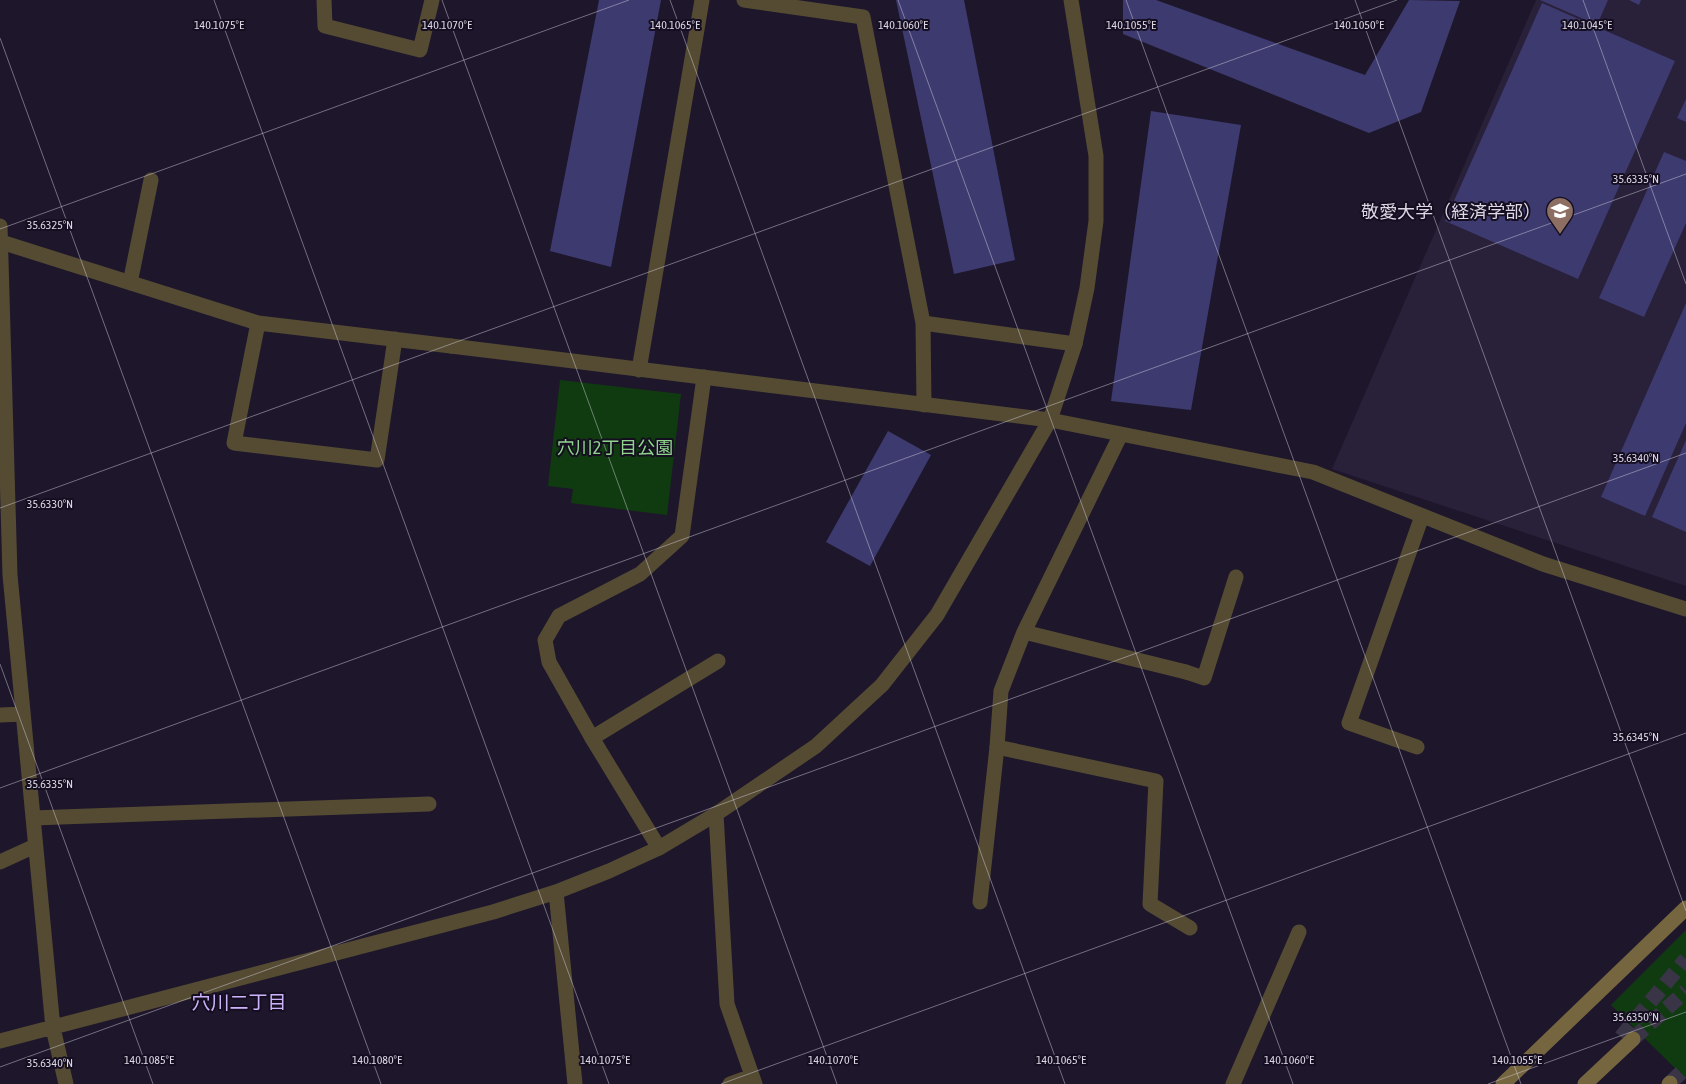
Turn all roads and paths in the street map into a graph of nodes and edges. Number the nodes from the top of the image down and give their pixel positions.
1 (324, 0) edge
2 (432, 0) edge
3 (702, 0) edge
4 (744, 0) edge
5 (1071, 0) edge
6 (151, 180) dead end
7 (0, 226) edge
8 (1, 242) edge
9 (130, 283) junction
10 (258, 323) junction
11 (923, 323) junction
12 (395, 340) junction
13 (1075, 344) junction
14 (639, 370) junction
15 (704, 377) junction
16 (924, 405) junction
17 (1050, 420) junction
18 (1121, 434) junction
19 (1422, 516) junction
20 (5, 573) edge
21 (1236, 577) dead end
22 (1686, 609) edge
23 (1024, 632) junction
24 (718, 661) dead end
25 (22, 714) junction
26 (0, 715) edge
27 (592, 738) junction
28 (998, 747) junction
29 (1417, 747) dead end
30 (430, 804) dead end
31 (716, 814) junction
32 (33, 818) junction
33 (35, 846) junction
34 (659, 848) junction
35 (0, 862) edge
36 (556, 892) junction
37 (980, 902) dead end
38 (1686, 908) edge
39 (1190, 928) dead end
40 (1299, 932) dead end
41 (53, 1028) junction
42 (1627, 1038) tunnel mouth
43 (0, 1041) edge
44 (753, 1080) edge
45 (66, 1084) edge
46 (575, 1084) edge
47 (730, 1084) edge
48 (1233, 1084) edge
49 (1503, 1084) edge
50 (1584, 1084) edge

1 - 2 street
3 - 14 street
4 - 11 street
5 - 13 street
6 - 9 street
7 - 8 street
8 - 9 street
8 - 20 street
9 - 10 street
10 - 12 street
10 - 12 street
11 - 13 street
11 - 16 street
12 - 14 street
13 - 17 street
14 - 15 street
15 - 16 street
15 - 27 street
16 - 17 street
17 - 18 street
17 - 31 street
18 - 19 street
18 - 23 street
19 - 22 street
19 - 29 street
20 - 25 street
21 - 23 street
23 - 28 street
24 - 27 street
25 - 26 street
25 - 32 street
27 - 34 street
28 - 37 street
28 - 39 street
30 - 32 street
31 - 34 street
31 - 44 street
32 - 33 street
33 - 35 street
33 - 41 street
34 - 36 street
36 - 41 street
36 - 46 street
38 - 49 street
40 - 48 street
41 - 43 street
41 - 45 street
42 - 50 street
44 - 47 street

